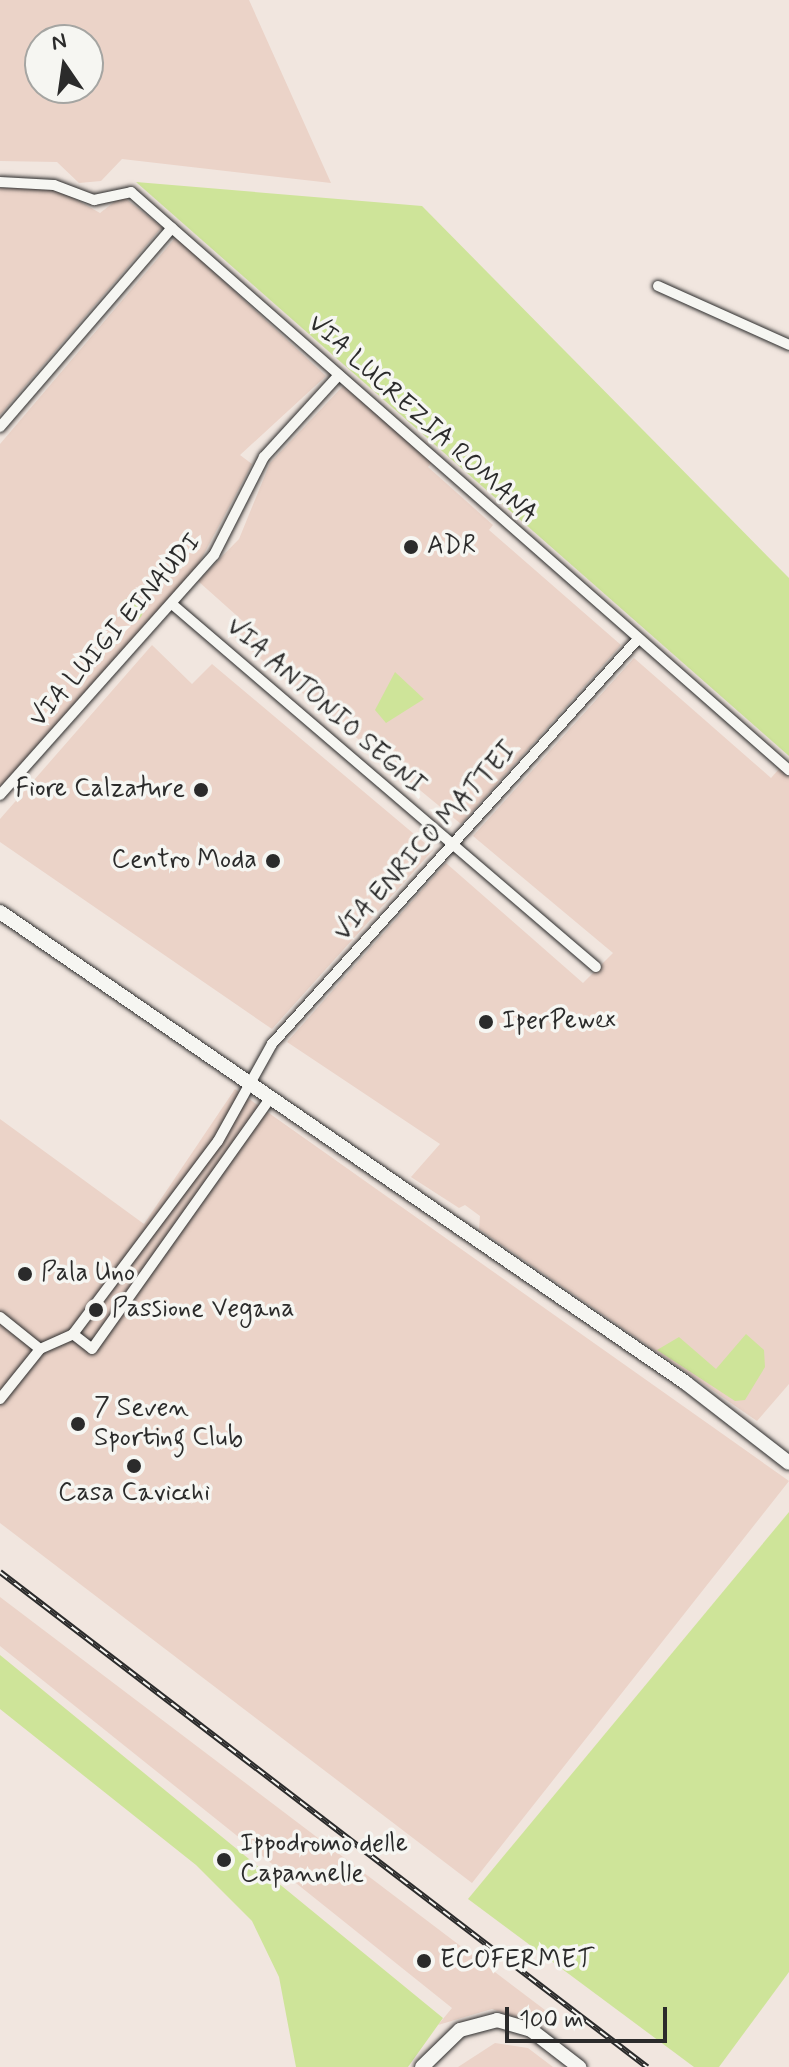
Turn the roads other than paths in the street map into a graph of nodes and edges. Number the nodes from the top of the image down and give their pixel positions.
1 (0, 182) edge
2 (172, 228) junction
3 (658, 286) dead end
4 (789, 345) edge
5 (339, 375) junction
6 (0, 427) edge
7 (172, 604) junction
8 (637, 640) junction
9 (789, 770) edge
10 (0, 795) edge
11 (453, 846) junction
12 (0, 912) edge
13 (596, 967) dead end
14 (250, 1079) junction
15 (271, 1097) junction
16 (0, 1317) edge
17 (73, 1334) junction
18 (40, 1349) junction
19 (0, 1399) edge
20 (789, 1463) edge
21 (422, 2067) edge
22 (579, 2067) edge

1 - 2 street, VIA LUCREZIA ROMANA
2 - 5 street, VIA LUCREZIA ROMANA
2 - 6 street
3 - 4 street
5 - 7 street, VIA LUIGI EINAUDI
5 - 8 street, VIA LUCREZIA ROMANA
7 - 10 street, VIA LUIGI EINAUDI
7 - 11 street, VIA ANTONIO SEGNI
8 - 9 street, VIA LUCREZIA ROMANA
8 - 11 street, VIA ENRICO MATTEI
11 - 13 street, VIA ANTONIO SEGNI
11 - 14 street, VIA ENRICO MATTEI
12 - 14 street
14 - 15 street
14 - 17 street, VIA ENRICO MATTEI
15 - 17 street
15 - 20 street
16 - 18 street
17 - 18 street
18 - 19 street
21 - 22 street

